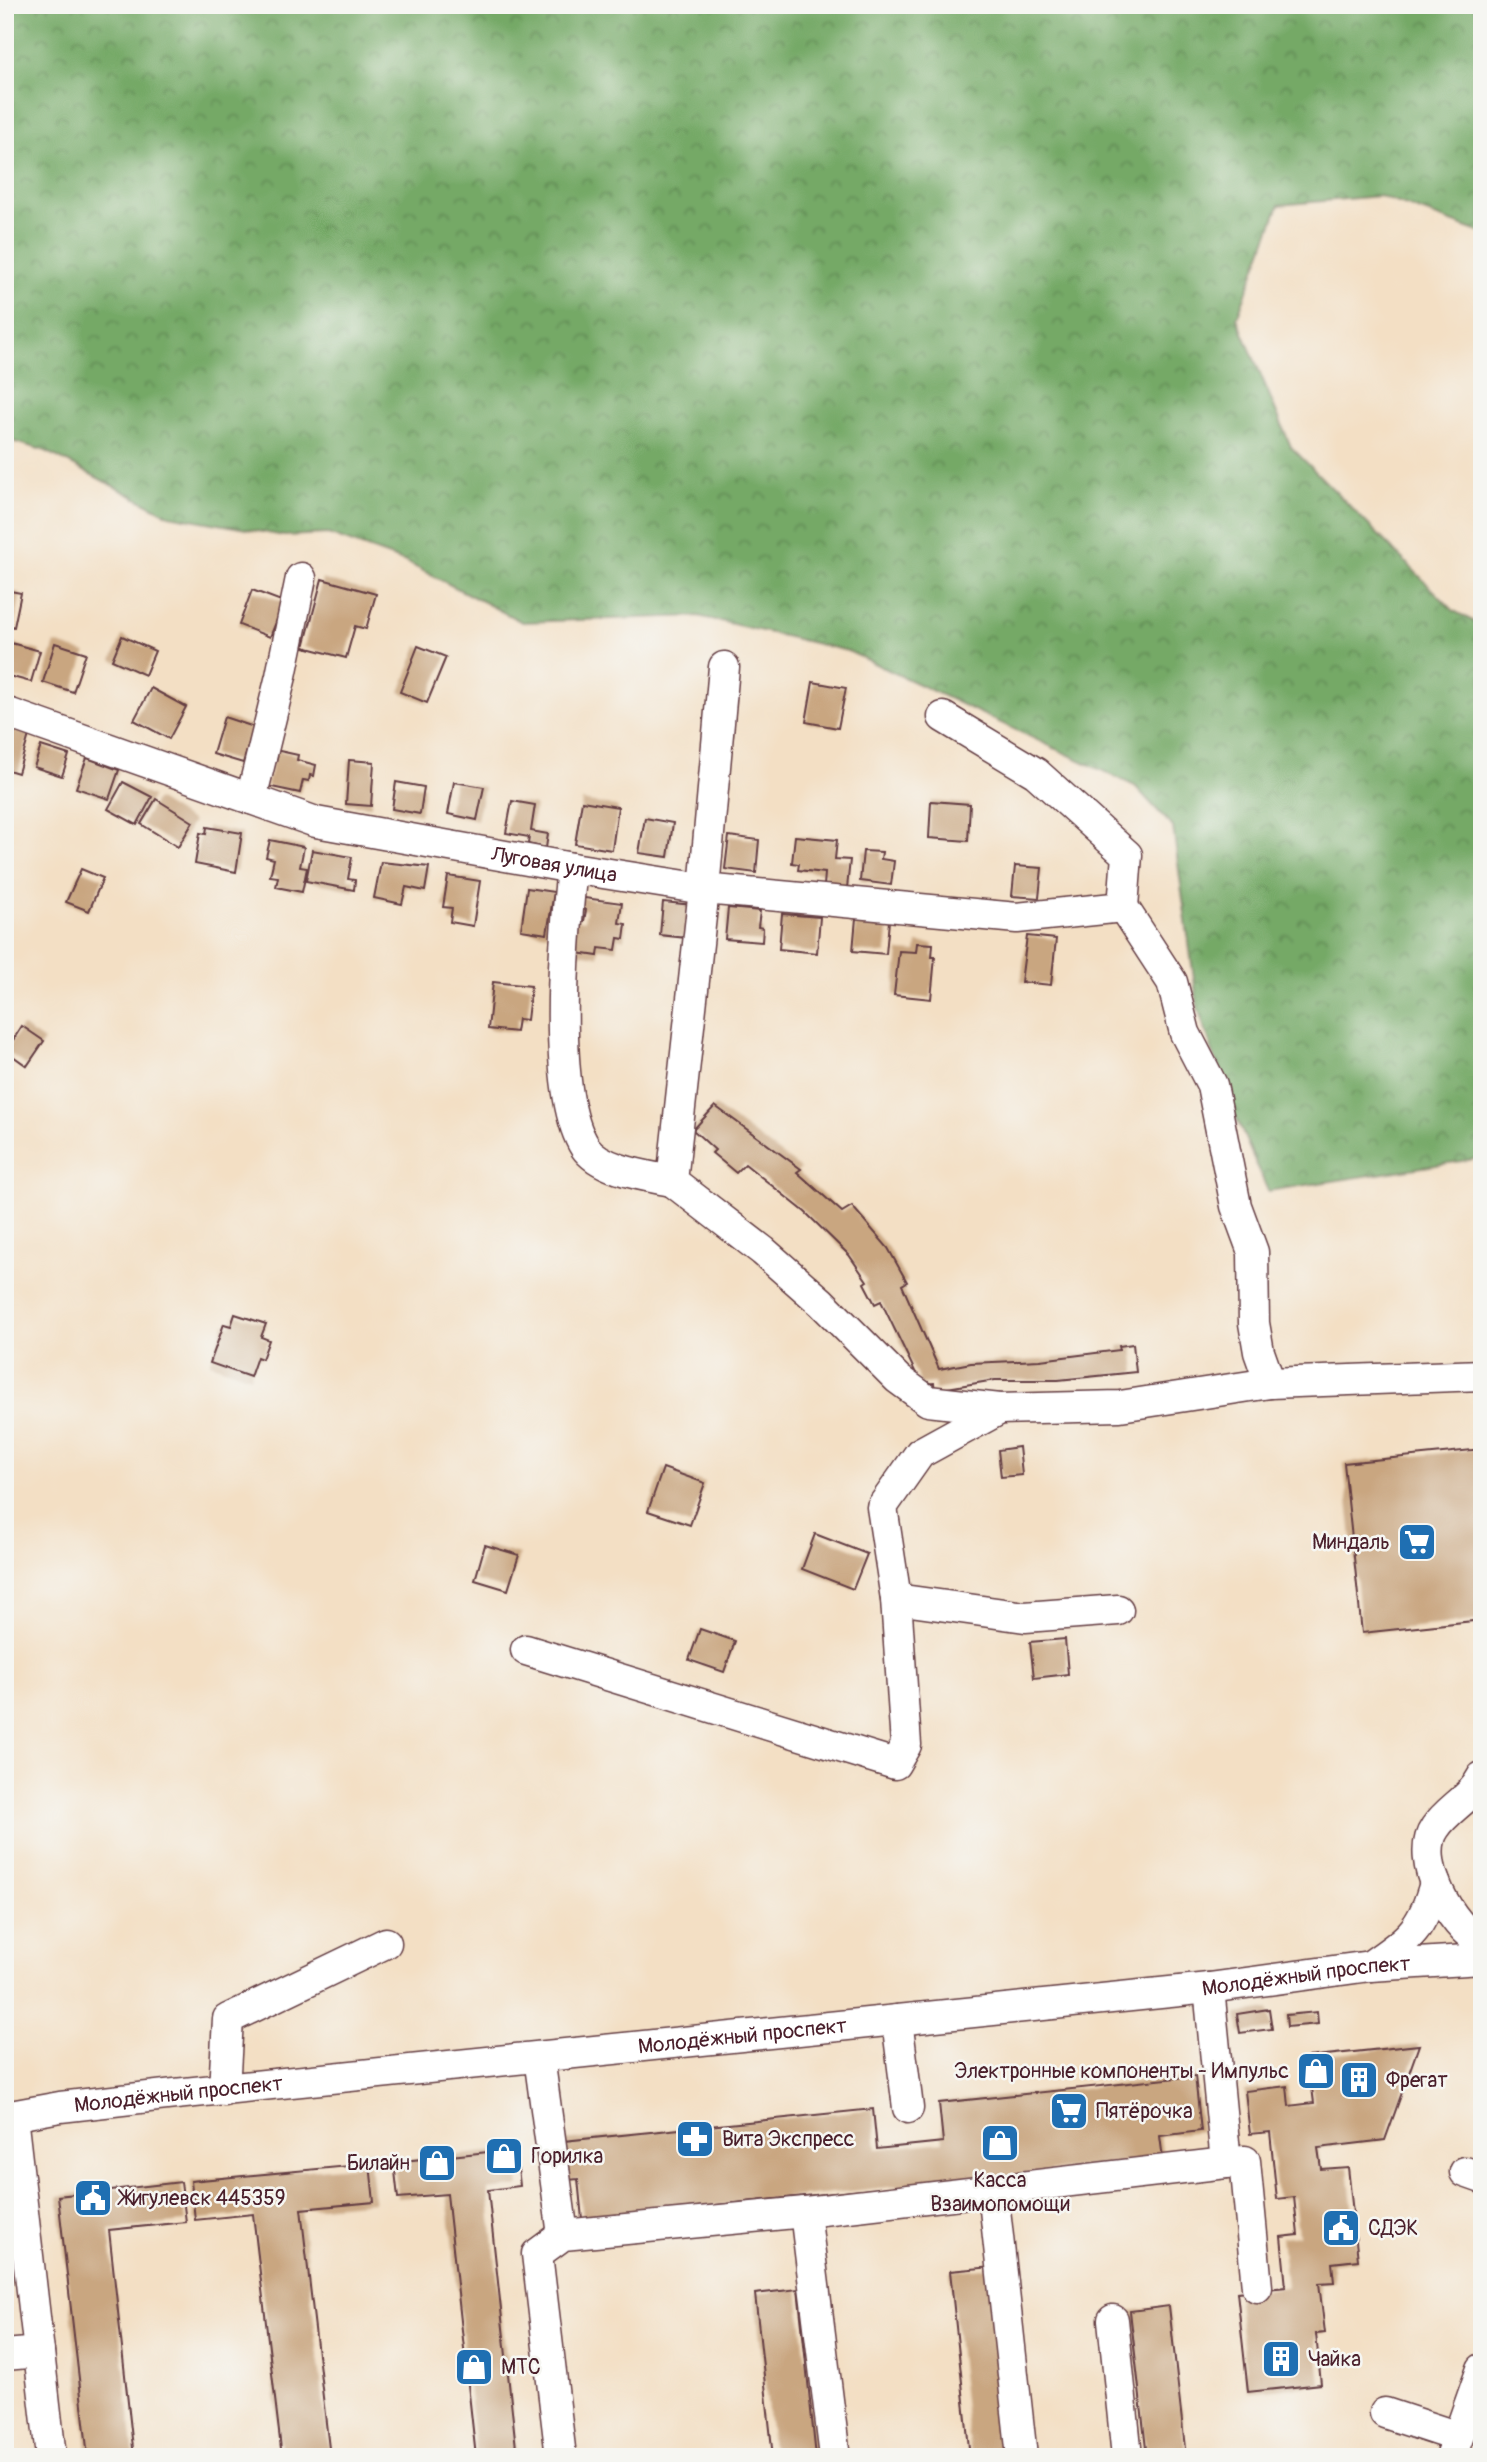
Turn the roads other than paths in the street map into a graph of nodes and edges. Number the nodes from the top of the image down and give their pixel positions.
1 (301, 578) dead end
2 (724, 667) dead end
3 (5, 712) edge
4 (943, 717) dead end
5 (251, 799) junction
6 (572, 868) junction
7 (704, 889) junction
8 (1123, 907) junction
9 (672, 1181) junction
10 (1482, 1375) edge
11 (1270, 1383) junction
12 (1000, 1409) junction
13 (896, 1600) junction
14 (1118, 1610) dead end
15 (526, 1650) dead end
16 (1482, 1777) edge
17 (1435, 1883) junction
18 (386, 1943) dead end
19 (1482, 1943) edge
20 (1482, 1959) edge
21 (1370, 1966) junction
22 (1209, 1988) junction
23 (897, 2020) junction
24 (539, 2057) junction
25 (224, 2090) junction
26 (908, 2108) dead end
27 (8, 2117) edge
28 (1226, 2163) junction
29 (993, 2191) junction
30 (804, 2212) junction
31 (563, 2235) junction
32 (16, 2260) edge
33 (1257, 2287) dead end
34 (1113, 2319) dead end
35 (39, 2352) junction
36 (5, 2355) edge
37 (1482, 2369) edge
38 (1385, 2413) dead end
39 (1455, 2447) edge
40 (51, 2457) edge
41 (561, 2457) edge
42 (835, 2457) edge
43 (1022, 2457) edge
44 (1127, 2457) edge

1 - 5 street
2 - 7 street
3 - 5 street, Луговая улица
4 - 8 street
5 - 6 street, Луговая улица
6 - 7 street, Луговая улица
6 - 9 street
7 - 8 street, Луговая улица
7 - 9 street
8 - 11 street
9 - 12 street
10 - 11 street
11 - 12 street
12 - 13 street
13 - 14 street
13 - 15 street
16 - 17 street
17 - 19 street
17 - 21 street
18 - 25 street
20 - 21 street, Молодёжный проспект
21 - 22 street, Молодёжный проспект
22 - 23 street, Молодёжный проспект
22 - 28 street
23 - 24 street, Молодёжный проспект
23 - 26 street
24 - 25 street, Молодёжный проспект
24 - 31 street
25 - 27 street, Молодёжный проспект
27 - 32 street
28 - 29 street
28 - 33 street
29 - 30 street
29 - 43 street
30 - 31 street
30 - 42 street
31 - 41 street
32 - 35 street
34 - 44 street
35 - 36 street
35 - 40 street
37 - 39 street
38 - 39 street

